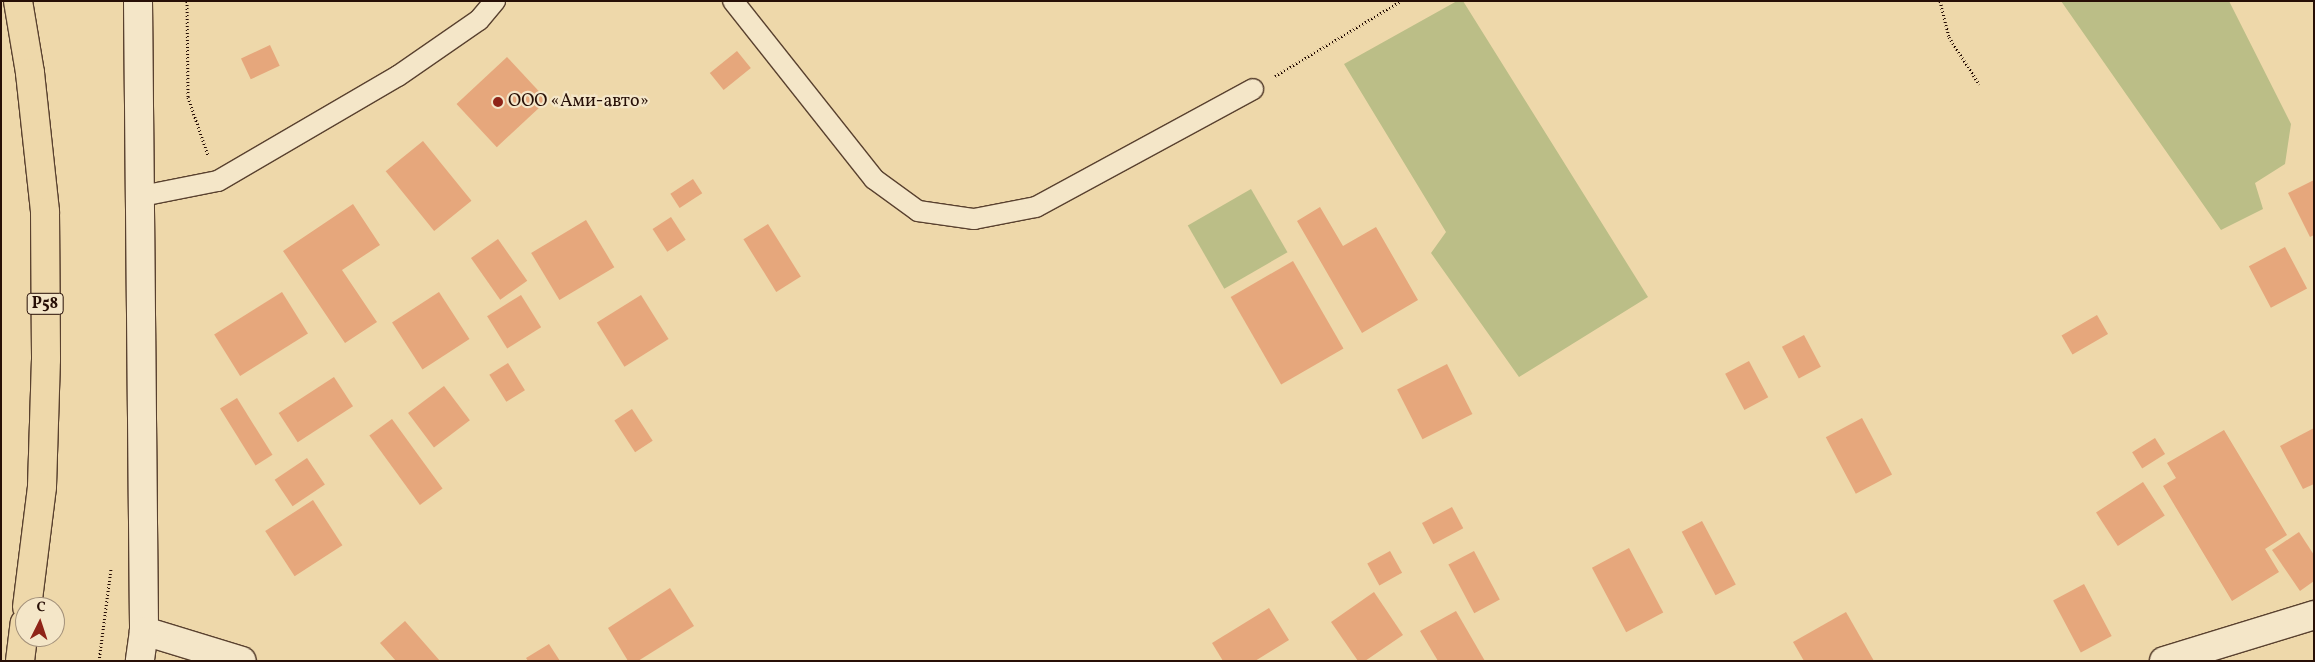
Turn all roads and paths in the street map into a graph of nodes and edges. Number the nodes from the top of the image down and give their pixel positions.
1 (18, 1) edge
2 (138, 1) edge
3 (187, 1) edge
4 (495, 1) edge
5 (734, 1) edge
6 (1401, 1) edge
7 (1940, 1) edge
8 (1978, 84) dead end
9 (1253, 89) joint
10 (218, 181) junction
11 (142, 196) junction
12 (28, 597) edge
13 (2314, 614) edge
14 (144, 631) junction
15 (22, 647) edge
16 (20, 661) edge
17 (140, 661) edge
18 (242, 661) edge
19 (2164, 661) edge

1 - 12 highway, Р58
2 - 11 main road
3 - 10 path
4 - 10 lane
5 - 9 lane
6 - 9 path
7 - 8 path
10 - 11 lane
11 - 14 main road
13 - 19 main road
14 - 17 main road
14 - 18 main road
15 - 16 highway

